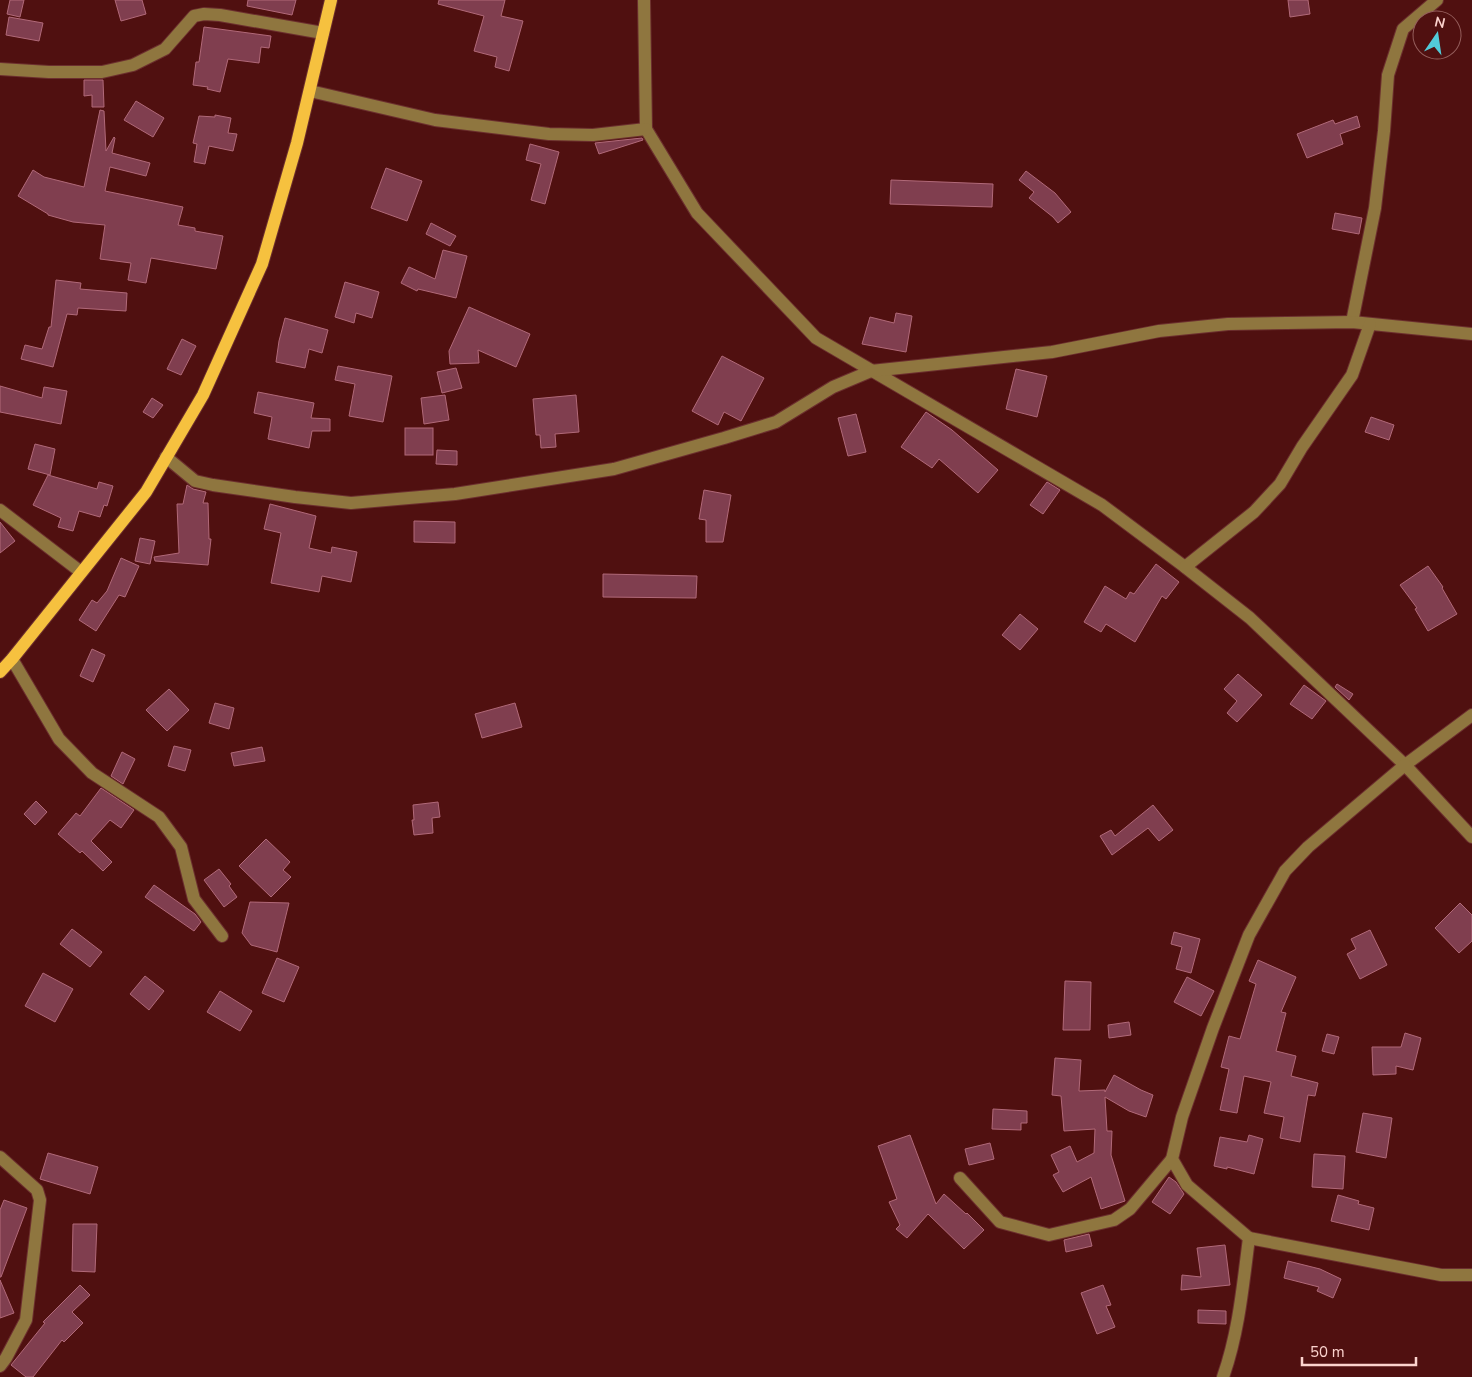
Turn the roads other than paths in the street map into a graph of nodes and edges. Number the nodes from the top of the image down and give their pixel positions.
1 (331, 0) edge
2 (644, 0) edge
3 (1436, 0) edge
4 (323, 33) junction
5 (0, 69) edge
6 (310, 91) junction
7 (646, 129) junction
8 (1352, 322) junction
9 (1370, 324) junction
10 (1472, 334) edge
11 (871, 370) junction
12 (166, 457) junction
13 (0, 510) edge
14 (1185, 567) junction
15 (81, 572) junction
16 (12, 659) junction
17 (0, 672) edge
18 (1472, 715) edge
19 (1405, 765) junction
20 (1472, 836) edge
21 (222, 936) dead end
22 (0, 1157) edge
23 (1172, 1160) junction
24 (960, 1178) dead end
25 (1249, 1238) junction
26 (1472, 1275) edge
27 (0, 1366) edge
28 (1223, 1377) edge

1 - 4 main road
2 - 7 street
3 - 8 street
4 - 5 street
4 - 6 main road
6 - 7 street
6 - 12 main road
7 - 11 street
8 - 9 street
8 - 11 street
9 - 10 street
9 - 14 street
11 - 12 street
11 - 14 street
12 - 15 main road
13 - 15 street
14 - 19 street
15 - 16 main road
16 - 17 main road
16 - 21 street
18 - 19 street
19 - 20 street
19 - 23 street
22 - 27 street
23 - 24 street
23 - 25 street
25 - 26 street
25 - 28 street

